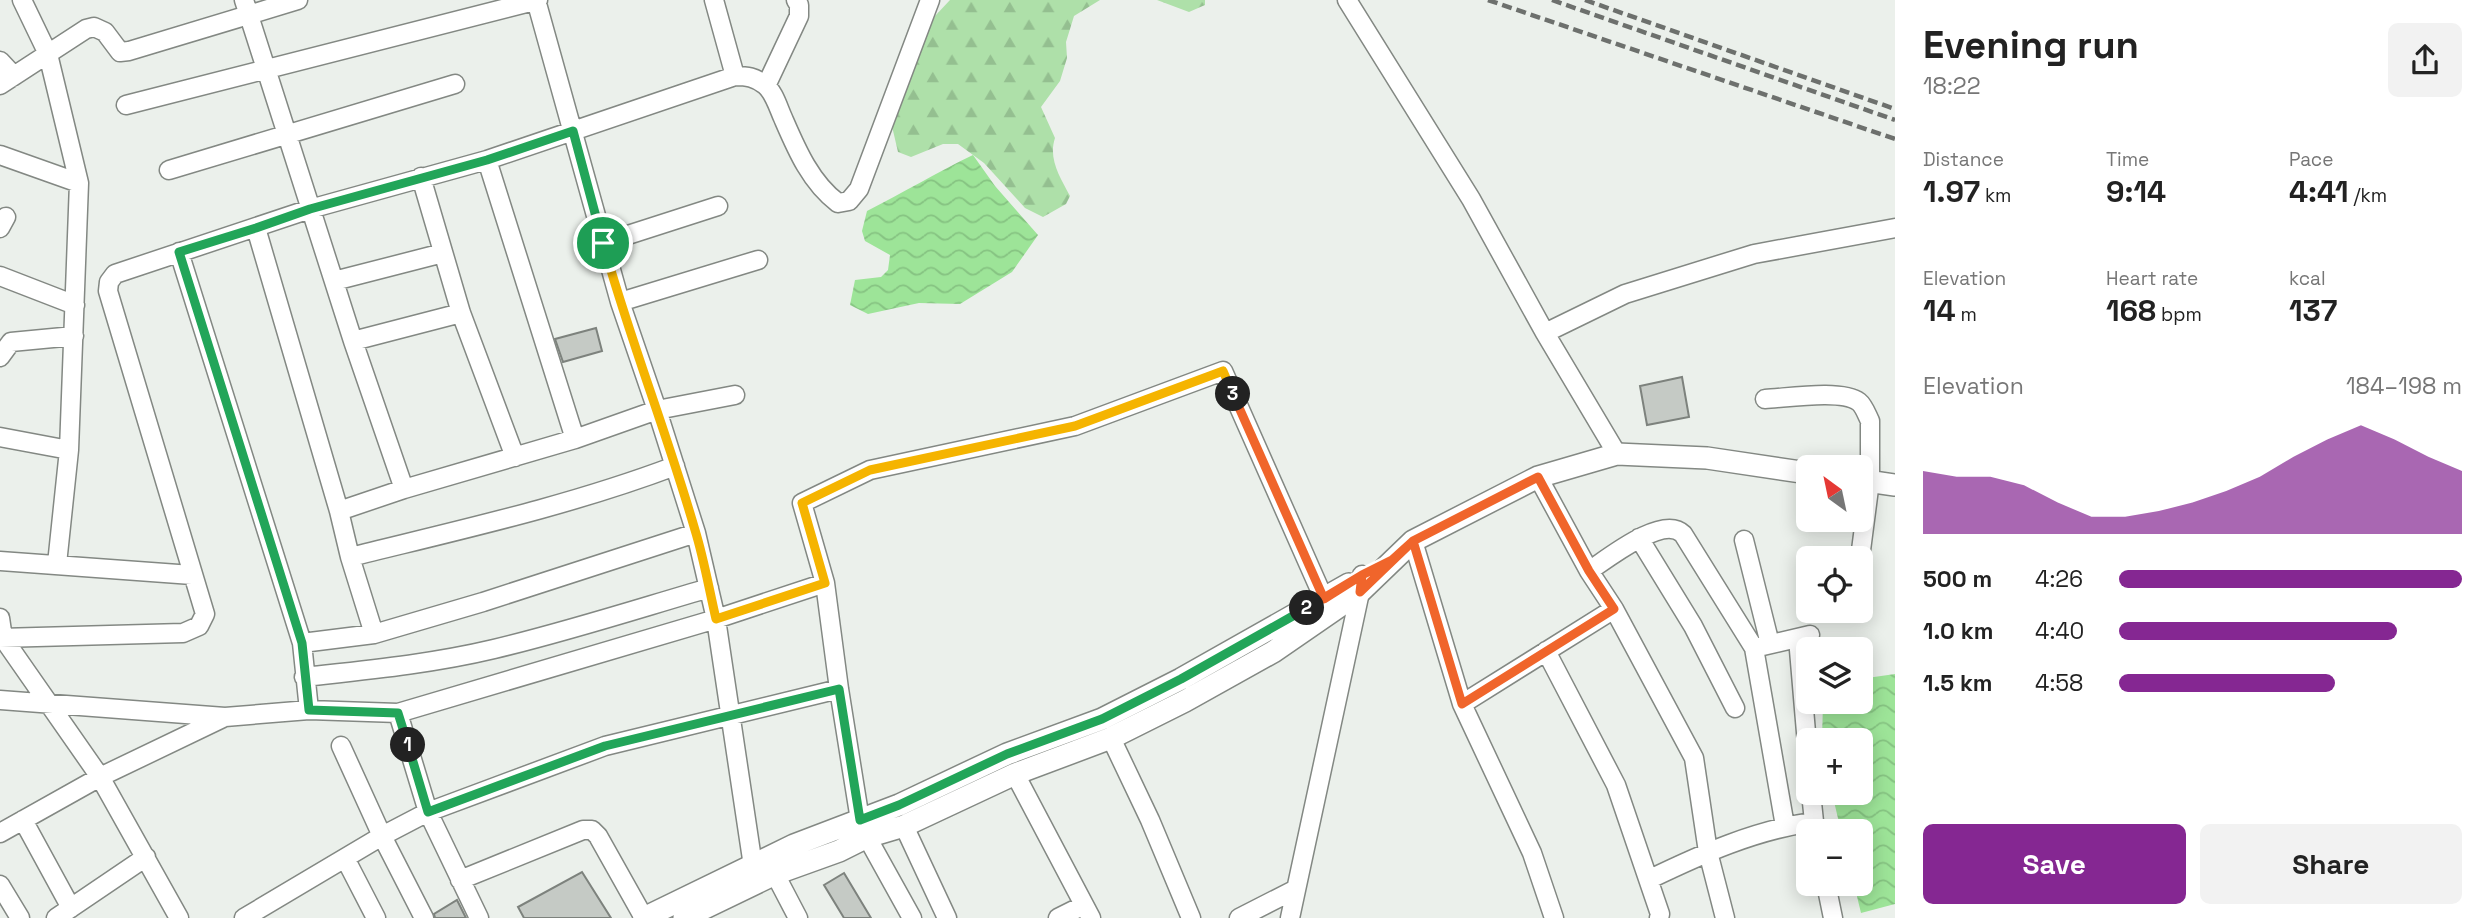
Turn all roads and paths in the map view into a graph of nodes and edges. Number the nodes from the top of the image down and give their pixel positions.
1 (22, 0) edge
2 (298, 0) edge
3 (537, 0) edge
4 (714, 0) edge
5 (796, 0) edge
6 (930, 0) edge
7 (1347, 0) edge
8 (246, 7) edge
9 (48, 54) junction
10 (0, 61) edge
11 (265, 68) junction
12 (734, 76) junction
13 (7, 80) edge
14 (455, 84) dead end
15 (766, 86) junction
16 (126, 105) dead end
17 (573, 131) junction
18 (287, 134) junction
19 (0, 155) edge
20 (487, 160) junction
21 (169, 170) dead end
22 (421, 177) junction
23 (79, 184) junction
24 (718, 206) dead end
25 (310, 209) junction
26 (256, 228) junction
27 (1895, 228) edge
28 (603, 243) junction
29 (179, 252) junction
30 (443, 253) junction
31 (758, 260) dead end
32 (0, 276) edge
33 (334, 281) junction
34 (620, 302) junction
35 (75, 305) junction
36 (461, 313) junction
37 (1545, 333) junction
38 (74, 336) junction
39 (353, 341) junction
40 (0, 357) edge
41 (735, 395) dead end
42 (1765, 399) dead end
43 (657, 410) junction
44 (0, 437) edge
45 (575, 439) junction
46 (69, 450) junction
47 (1617, 454) junction
48 (1867, 455) edge
49 (515, 457) junction
50 (675, 466) junction
51 (1796, 471) edge
52 (1538, 477) junction
53 (1873, 482) edge
54 (1895, 485) edge
55 (404, 489) junction
56 (339, 511) junction
57 (696, 533) junction
58 (1639, 538) junction
59 (1744, 540) dead end
60 (1413, 541) junction
61 (350, 557) junction
62 (0, 561) edge
63 (57, 564) junction
64 (1589, 571) junction
65 (192, 575) junction
66 (825, 583) junction
67 (1361, 584) junction
68 (709, 588) junction
69 (1324, 599) junction
70 (1614, 609) junction
71 (0, 618) edge
72 (716, 619) junction
73 (374, 634) junction
74 (2, 638) edge
75 (302, 643) junction
76 (1762, 646) junction
77 (1546, 651) junction
78 (304, 677) junction
79 (839, 689) junction
80 (0, 700) edge
81 (50, 703) junction
82 (1462, 704) junction
83 (1735, 708) dead end
84 (309, 710) junction
85 (398, 713) junction
86 (225, 717) junction
87 (729, 717) junction
88 (1807, 728) edge
89 (1111, 738) junction
90 (341, 746) dead end
91 (1015, 774) junction
92 (100, 776) junction
93 (428, 812) junction
94 (23, 820) junction
95 (904, 826) junction
96 (1785, 826) junction
97 (1796, 826) edge
98 (864, 829) junction
99 (0, 833) edge
100 (382, 836) junction
101 (1708, 852) junction
102 (146, 857) junction
103 (345, 858) junction
104 (753, 866) junction
105 (775, 874) junction
106 (1650, 879) junction
107 (460, 880) junction
108 (0, 885) edge
109 (1296, 889) junction
110 (1828, 896) edge
111 (716, 911) edge
112 (1088, 912) edge
113 (62, 915) edge
114 (255, 916) edge
115 (20, 918) edge
116 (179, 918) edge
117 (376, 918) edge
118 (424, 918) edge
119 (479, 918) edge
120 (644, 918) edge
121 (684, 918) edge
122 (798, 918) edge
123 (912, 918) edge
124 (947, 918) edge
125 (1058, 918) edge
126 (1191, 918) edge
127 (1240, 918) edge
128 (1290, 918) edge
129 (1554, 918) edge
130 (1659, 918) edge
131 (1725, 918) edge
132 (1833, 918) edge

1 - 9 street
2 - 8 street
3 - 11 street
3 - 17 street
4 - 12 street
5 - 15 street
6 - 15 street
7 - 37 street
8 - 9 street
8 - 11 street
9 - 13 street
9 - 23 street
10 - 13 street
11 - 16 street
11 - 18 street
12 - 15 street
12 - 17 street
14 - 18 street
17 - 20 street
17 - 28 street
18 - 21 street
18 - 25 street
19 - 23 street
20 - 22 street
20 - 45 street
22 - 25 street
22 - 30 street
23 - 35 street
24 - 28 street
25 - 26 street
25 - 33 street
26 - 29 street
26 - 56 street
27 - 37 street
28 - 34 street
29 - 65 street
29 - 75 street
30 - 33 street
30 - 36 street
31 - 34 street
32 - 35 street
33 - 39 street
34 - 43 street
35 - 38 street
36 - 39 street
36 - 49 street
37 - 47 street
38 - 40 street
38 - 46 street
39 - 55 street
41 - 43 street
42 - 48 street
43 - 45 street
43 - 50 street
44 - 46 street
45 - 49 street
46 - 63 street
47 - 51 main road
47 - 52 main road
49 - 55 street
50 - 57 street
50 - 61 street
52 - 60 main road
52 - 64 street
53 - 54 main road
55 - 56 street
56 - 61 street
57 - 68 street
57 - 73 street
58 - 64 street
58 - 76 street
58 - 83 street
59 - 76 street
60 - 67 main road
60 - 82 street
61 - 73 street
62 - 63 street
63 - 65 street
64 - 70 street
65 - 74 street
66 - 69 street
66 - 72 street
66 - 79 street
67 - 69 main road
67 - 89 main road
67 - 109 street
68 - 72 street
68 - 78 street
69 - 98 main road
70 - 77 street
70 - 101 street
71 - 74 street
72 - 85 street
72 - 87 street
73 - 75 street
74 - 81 street
75 - 78 street
76 - 88 street
76 - 96 street
77 - 82 street
77 - 106 street
78 - 84 street
79 - 87 street
79 - 98 street
80 - 81 street
81 - 86 street
81 - 92 street
82 - 129 street
84 - 85 street
84 - 86 street
85 - 93 street
86 - 92 street
87 - 93 street
87 - 104 street
89 - 91 main road
89 - 126 street
90 - 100 street
91 - 95 main road
91 - 112 street
92 - 94 street
92 - 102 street
93 - 100 street
93 - 107 street
94 - 99 street
94 - 113 street
95 - 98 main road
95 - 124 street
96 - 97 street
96 - 101 street
98 - 104 main road
98 - 105 main road
98 - 123 street
100 - 103 street
100 - 118 street
101 - 106 street
101 - 131 street
102 - 113 street
102 - 116 street
103 - 114 street
103 - 117 street
104 - 120 main road
105 - 111 main road
105 - 122 street
106 - 130 street
107 - 119 street
107 - 120 street
108 - 115 street
109 - 127 street
109 - 128 street
110 - 132 street
111 - 121 main road
112 - 125 street

